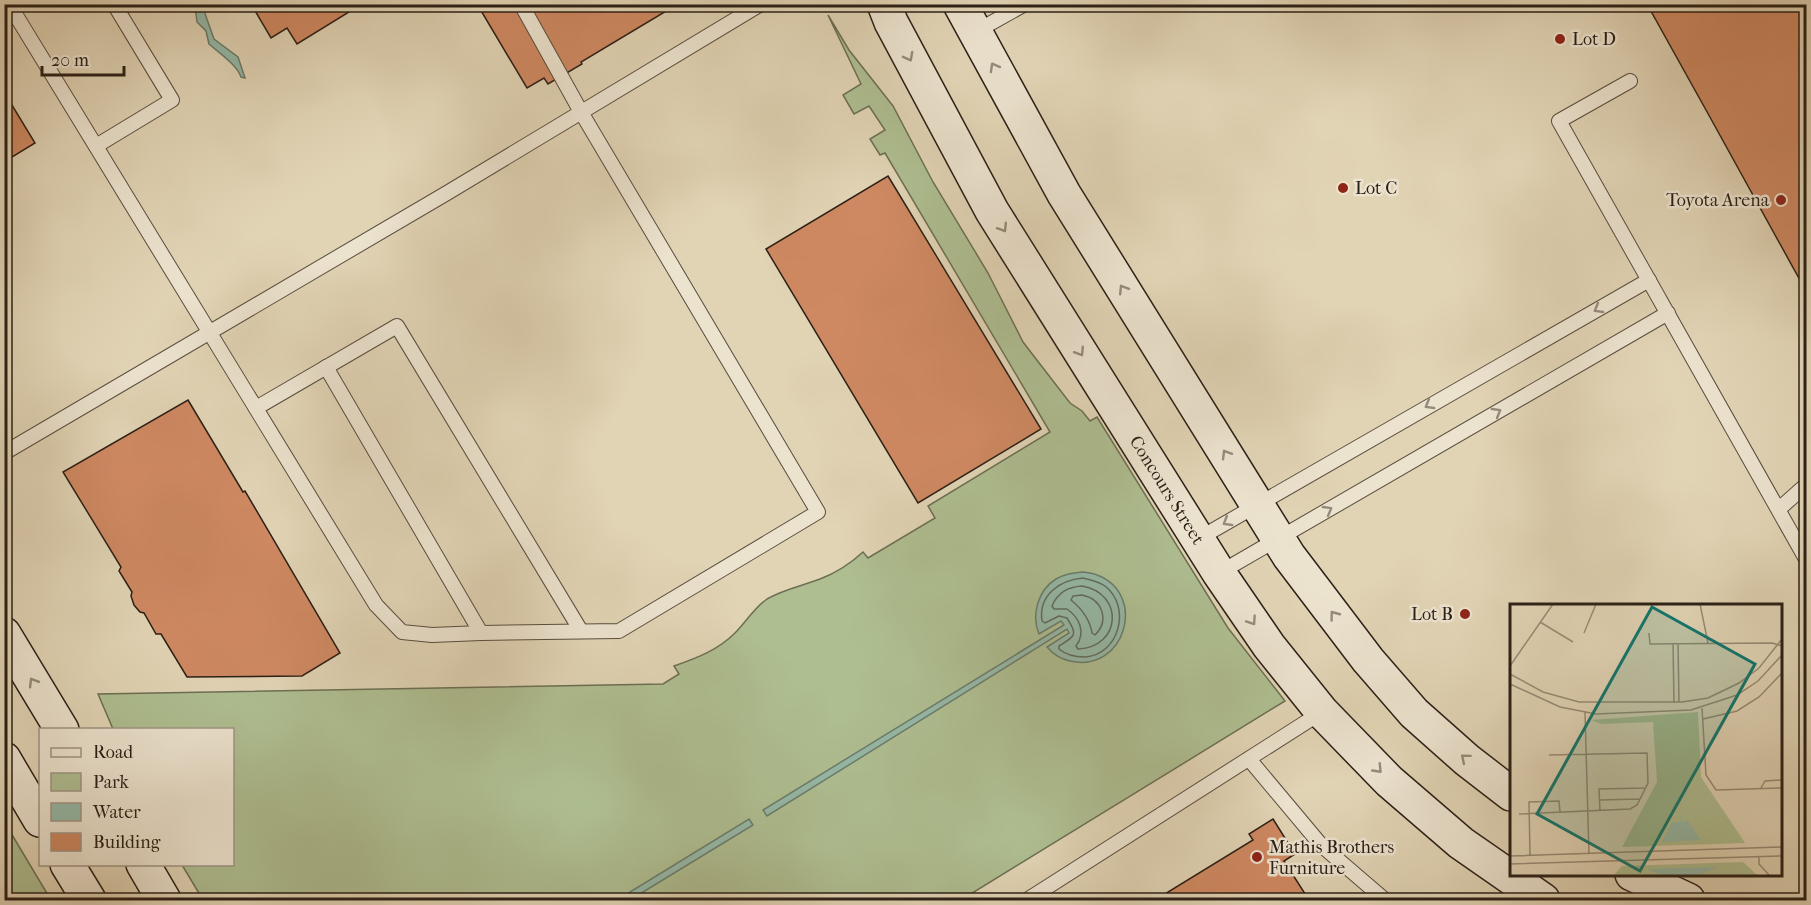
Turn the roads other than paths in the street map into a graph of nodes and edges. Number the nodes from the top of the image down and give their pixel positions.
1 (9, 4) edge
2 (114, 4) edge
3 (521, 4) edge
4 (761, 4) edge
5 (884, 4) edge
6 (1025, 4) edge
7 (967, 18) edge
8 (1630, 81) dead end
9 (581, 112) junction
10 (96, 146) junction
11 (1649, 279) junction
12 (1668, 313) junction
13 (209, 332) junction
14 (326, 368) junction
15 (256, 408) junction
16 (4, 453) edge
17 (1806, 485) edge
18 (1256, 504) junction
19 (1779, 509) junction
20 (1198, 539) junction
21 (1277, 539) junction
22 (1806, 559) edge
23 (1219, 573) junction
24 (581, 631) junction
25 (481, 633) junction
26 (4, 634) edge
27 (1322, 712) junction
28 (61, 728) edge
29 (4, 759) edge
30 (1249, 759) junction
31 (1510, 793) edge
32 (39, 818) edge
33 (68, 866) edge
34 (144, 866) edge
35 (1636, 875) edge
36 (89, 900) edge
37 (164, 900) edge
38 (1027, 900) edge
39 (1385, 900) edge
40 (1543, 900) edge
41 (1688, 900) edge

1 - 10 lane
2 - 10 lane
3 - 9 lane
4 - 9 lane
5 -> 20 street, Concours Street
6 - 7 lane
18 -> 7 street
8 - 11 lane
9 - 13 lane
9 - 24 lane
10 - 13 lane
11 - 12 lane
11 -> 18 lane
12 - 19 lane
21 -> 12 lane
13 - 15 lane
13 - 16 lane
14 - 15 lane
14 - 24 lane
14 - 25 lane
15 - 25 lane
17 - 19 lane
18 -> 20 lane
18 - 21 street
19 - 22 lane
20 - 23 street, Concours Street
21 - 23 lane
31 -> 21 street
23 -> 27 street, Concours Street
24 - 25 lane
28 -> 26 street
27 - 30 lane
27 -> 40 street, Concours Street
29 - 32 street
30 - 38 lane
30 - 39 lane
33 - 36 street
34 - 37 street
35 - 41 street

